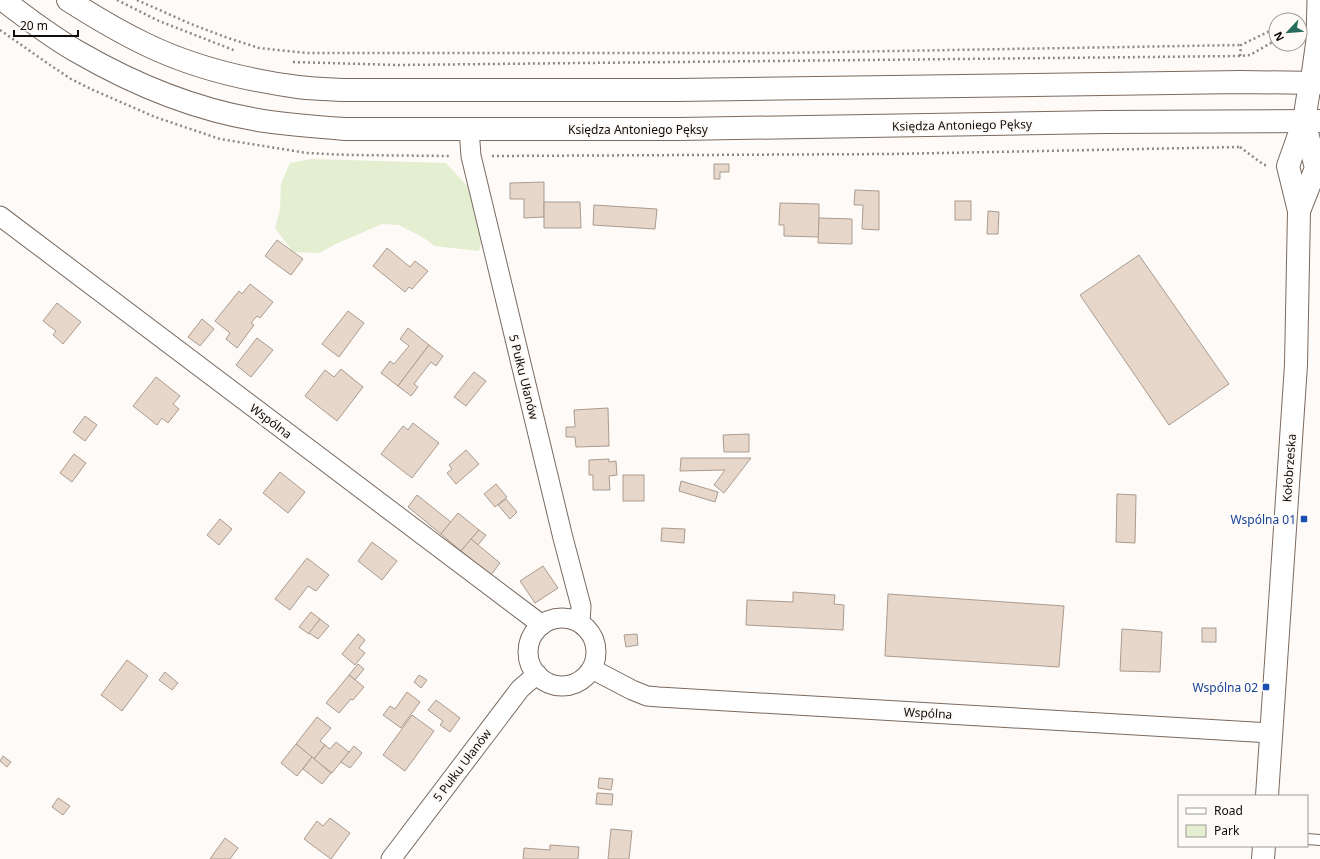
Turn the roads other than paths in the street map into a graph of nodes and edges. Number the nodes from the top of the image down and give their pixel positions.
1 (3, 0) edge
2 (68, 0) edge
3 (1317, 0) edge
4 (1315, 83) edge
5 (1312, 121) edge
6 (469, 129) junction
7 (0, 216) edge
8 (580, 623) junction
9 (542, 625) junction
10 (592, 669) junction
11 (537, 674) junction
12 (1271, 733) junction
13 (1267, 795) edge
14 (1308, 839) edge
15 (1320, 840) edge
16 (1264, 847) edge
17 (391, 859) edge
18 (1263, 859) edge

1 - 6 main road, Księdza Antoniego Pęksy
2 - 4 main road
3 - 4 street
4 - 5 main road, Kołobrzeska
5 - 6 main road, Księdza Antoniego Pęksy
5 - 12 main road, Kołobrzeska
6 - 8 street, 5 Pułku Ułanów
7 - 9 street, Wspólna
8 - 9 street
8 - 10 street
9 - 11 street
10 - 11 street
10 - 12 street, Wspólna
11 - 17 street, 5 Pułku Ułanów
12 - 13 main road, Kołobrzeska
14 - 15 lane
16 - 18 main road

